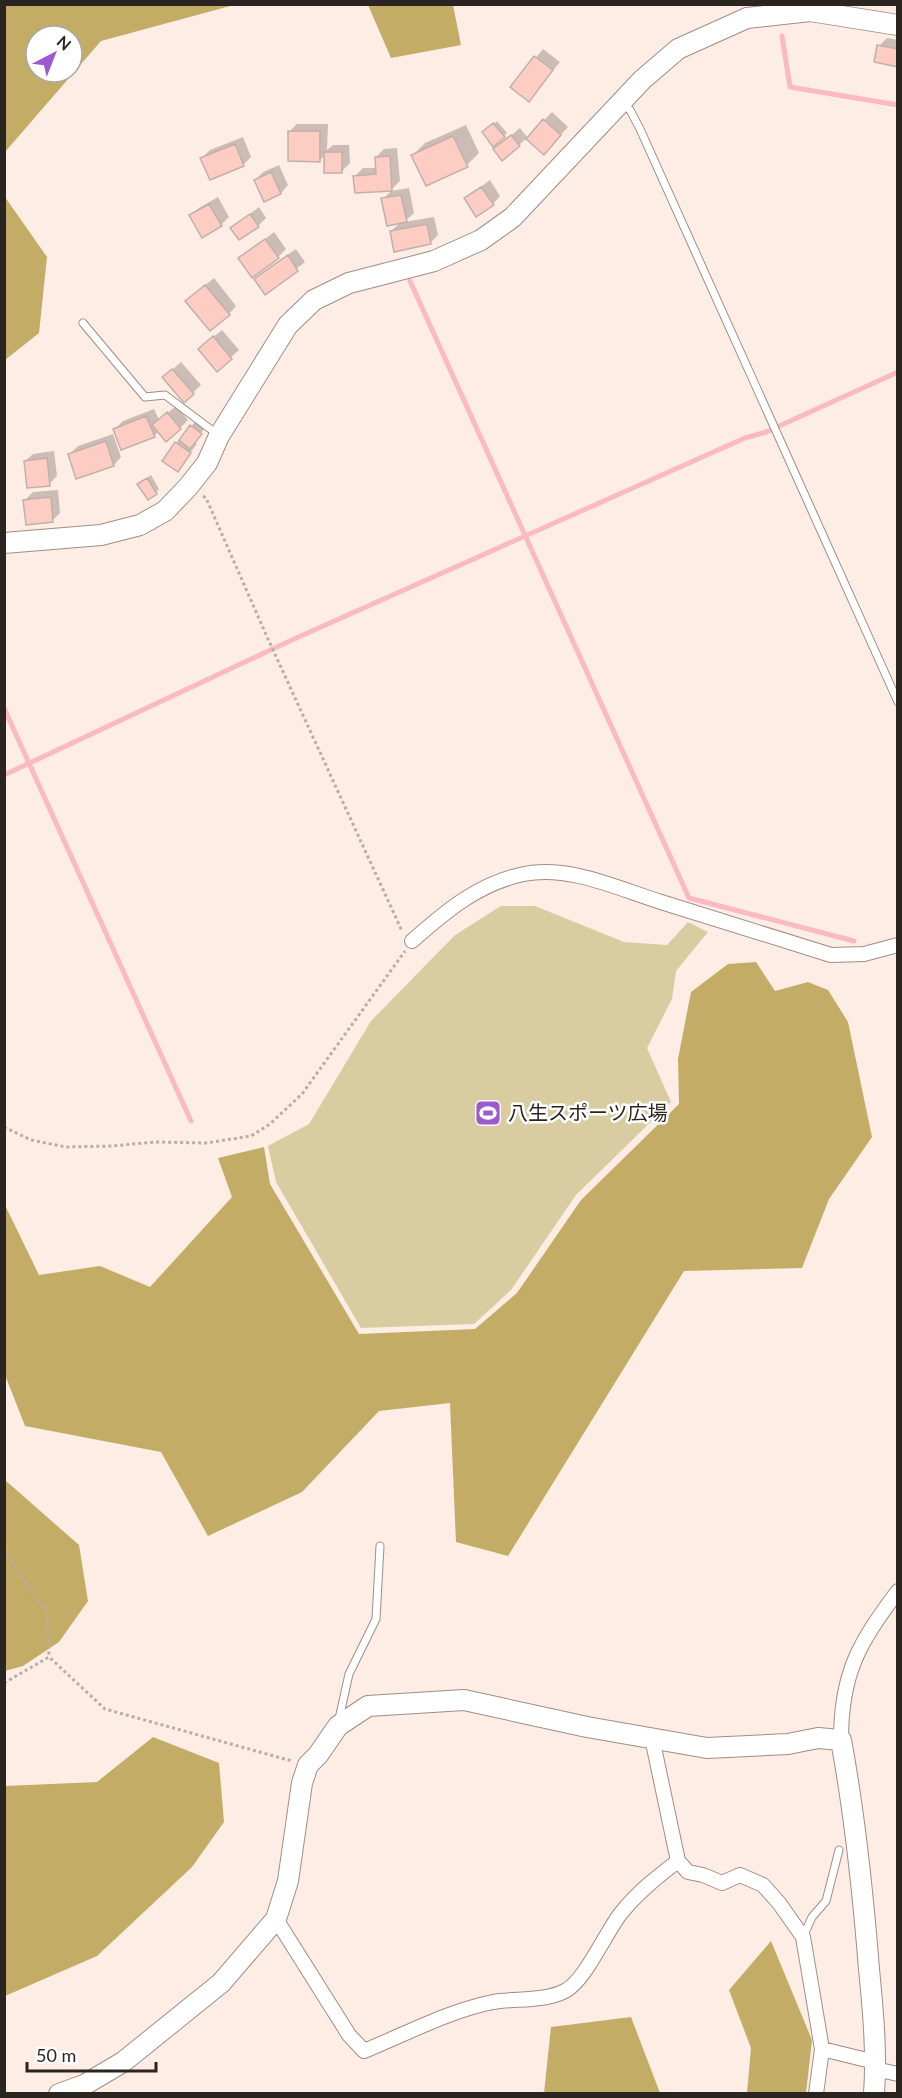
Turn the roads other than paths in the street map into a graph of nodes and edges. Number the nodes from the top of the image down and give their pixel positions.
1 (897, 25) edge
2 (621, 101) junction
3 (83, 323) dead end
4 (219, 436) junction
5 (4, 543) edge
6 (897, 702) edge
7 (412, 941) road end
8 (897, 945) edge
9 (380, 1546) dead end
10 (897, 1591) edge
11 (338, 1726) junction
12 (652, 1738) junction
13 (841, 1740) junction
14 (838, 1850) dead end
15 (678, 1861) junction
16 (276, 1919) junction
17 (803, 1937) junction
18 (822, 2049) junction
19 (875, 2066) junction
20 (897, 2074) edge
21 (59, 2094) edge
22 (816, 2094) edge
23 (874, 2094) edge

1 - 2 street
2 - 4 street
2 - 6 lane
3 - 4 lane
4 - 5 street
7 - 8 street
9 - 11 lane
10 - 13 street
11 - 12 street
11 - 16 street
12 - 13 street
12 - 15 street
13 - 19 street
14 - 17 lane
15 - 16 street
15 - 17 street
16 - 21 street
17 - 18 street
18 - 19 street
18 - 22 street
19 - 20 street
19 - 23 street

